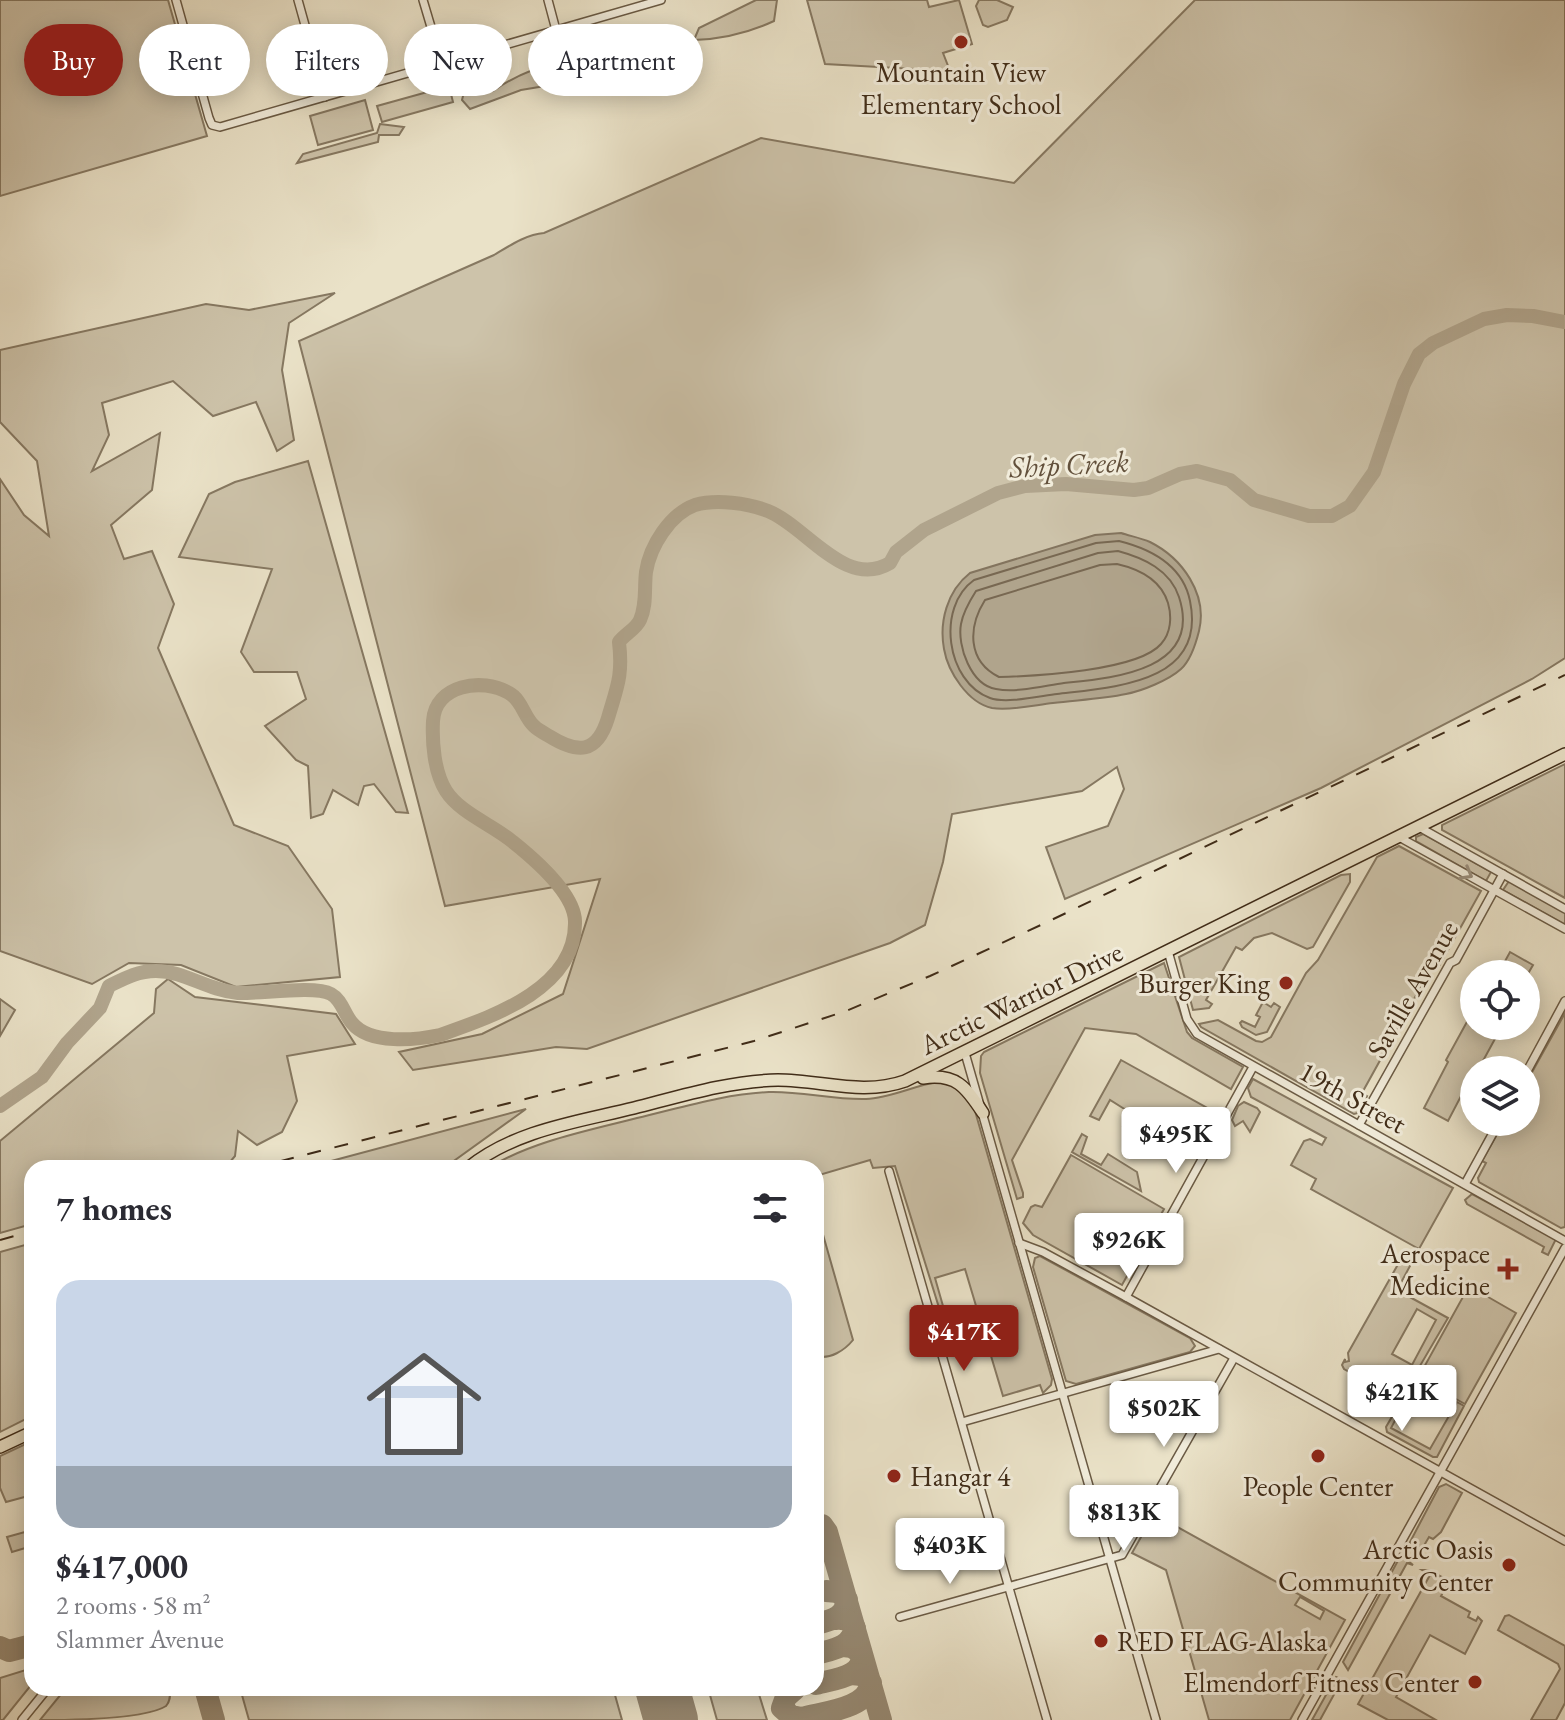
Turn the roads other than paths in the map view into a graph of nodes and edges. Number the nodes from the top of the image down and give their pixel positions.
1 (176, 0) edge
2 (298, 0) edge
3 (423, 0) edge
4 (548, 0) edge
5 (661, 0) edge
6 (430, 24) edge
7 (554, 24) edge
8 (577, 24) edge
9 (404, 75) edge
10 (325, 97) junction
11 (1565, 754) edge
12 (1419, 827) junction
13 (1399, 837) junction
14 (1503, 874) junction
15 (1495, 890) junction
16 (1565, 909) edge
17 (1565, 929) edge
18 (1168, 951) junction
19 (1565, 1001) edge
20 (965, 1053) junction
21 (1535, 1056) edge
22 (1253, 1067) junction
23 (906, 1080) junction
24 (983, 1113) junction
25 (1359, 1125) junction
26 (1491, 1136) edge
27 (480, 1160) edge
28 (889, 1171) dead end
29 (1465, 1184) junction
30 (1565, 1241) edge
31 (1019, 1243) junction
32 (1565, 1248) edge
33 (1126, 1297) junction
34 (1219, 1349) junction
35 (1234, 1358) junction
36 (1064, 1393) junction
37 (962, 1422) junction
38 (24, 1436) edge
39 (0, 1447) edge
40 (1439, 1472) junction
41 (1565, 1541) edge
42 (1110, 1559) junction
43 (1009, 1585) junction
44 (900, 1617) dead end
45 (42, 1696) edge
46 (22, 1720) edge
47 (1047, 1720) edge
48 (1156, 1720) edge
49 (1302, 1720) edge

1 - 10 street
2 - 10 street
3 - 6 street
4 - 7 street
5 - 8 street
9 - 10 street
11 - 12 main road, Arctic Warrior Drive
12 - 13 main road, Arctic Warrior Drive
12 - 14 street
13 -> 15 street
13 - 18 main road, Arctic Warrior Drive
14 - 15 street, Saville Avenue
14 - 16 street
15 - 17 street
15 - 25 street, Saville Avenue
18 - 20 main road, Arctic Warrior Drive
18 - 22 street, 19th Street
19 - 21 street
20 - 23 main road, Arctic Warrior Drive
20 - 24 street
22 - 25 street, 19th Street
22 - 33 street
23 - 24 main road
23 - 27 main road, Arctic Warrior Drive
24 - 31 street
25 - 29 street, 19th Street
26 - 29 street
28 - 37 street
29 - 30 street, 19th Street
31 - 33 street
31 - 36 street
32 - 40 street
33 - 34 street
34 - 35 street
34 - 36 street
35 - 40 street
35 - 42 street
36 - 37 street
36 - 42 street
37 - 43 street
38 - 39 main road
40 - 41 street
40 - 49 street
42 - 43 street
42 - 48 street
43 - 44 street
43 - 47 street
45 - 46 street

